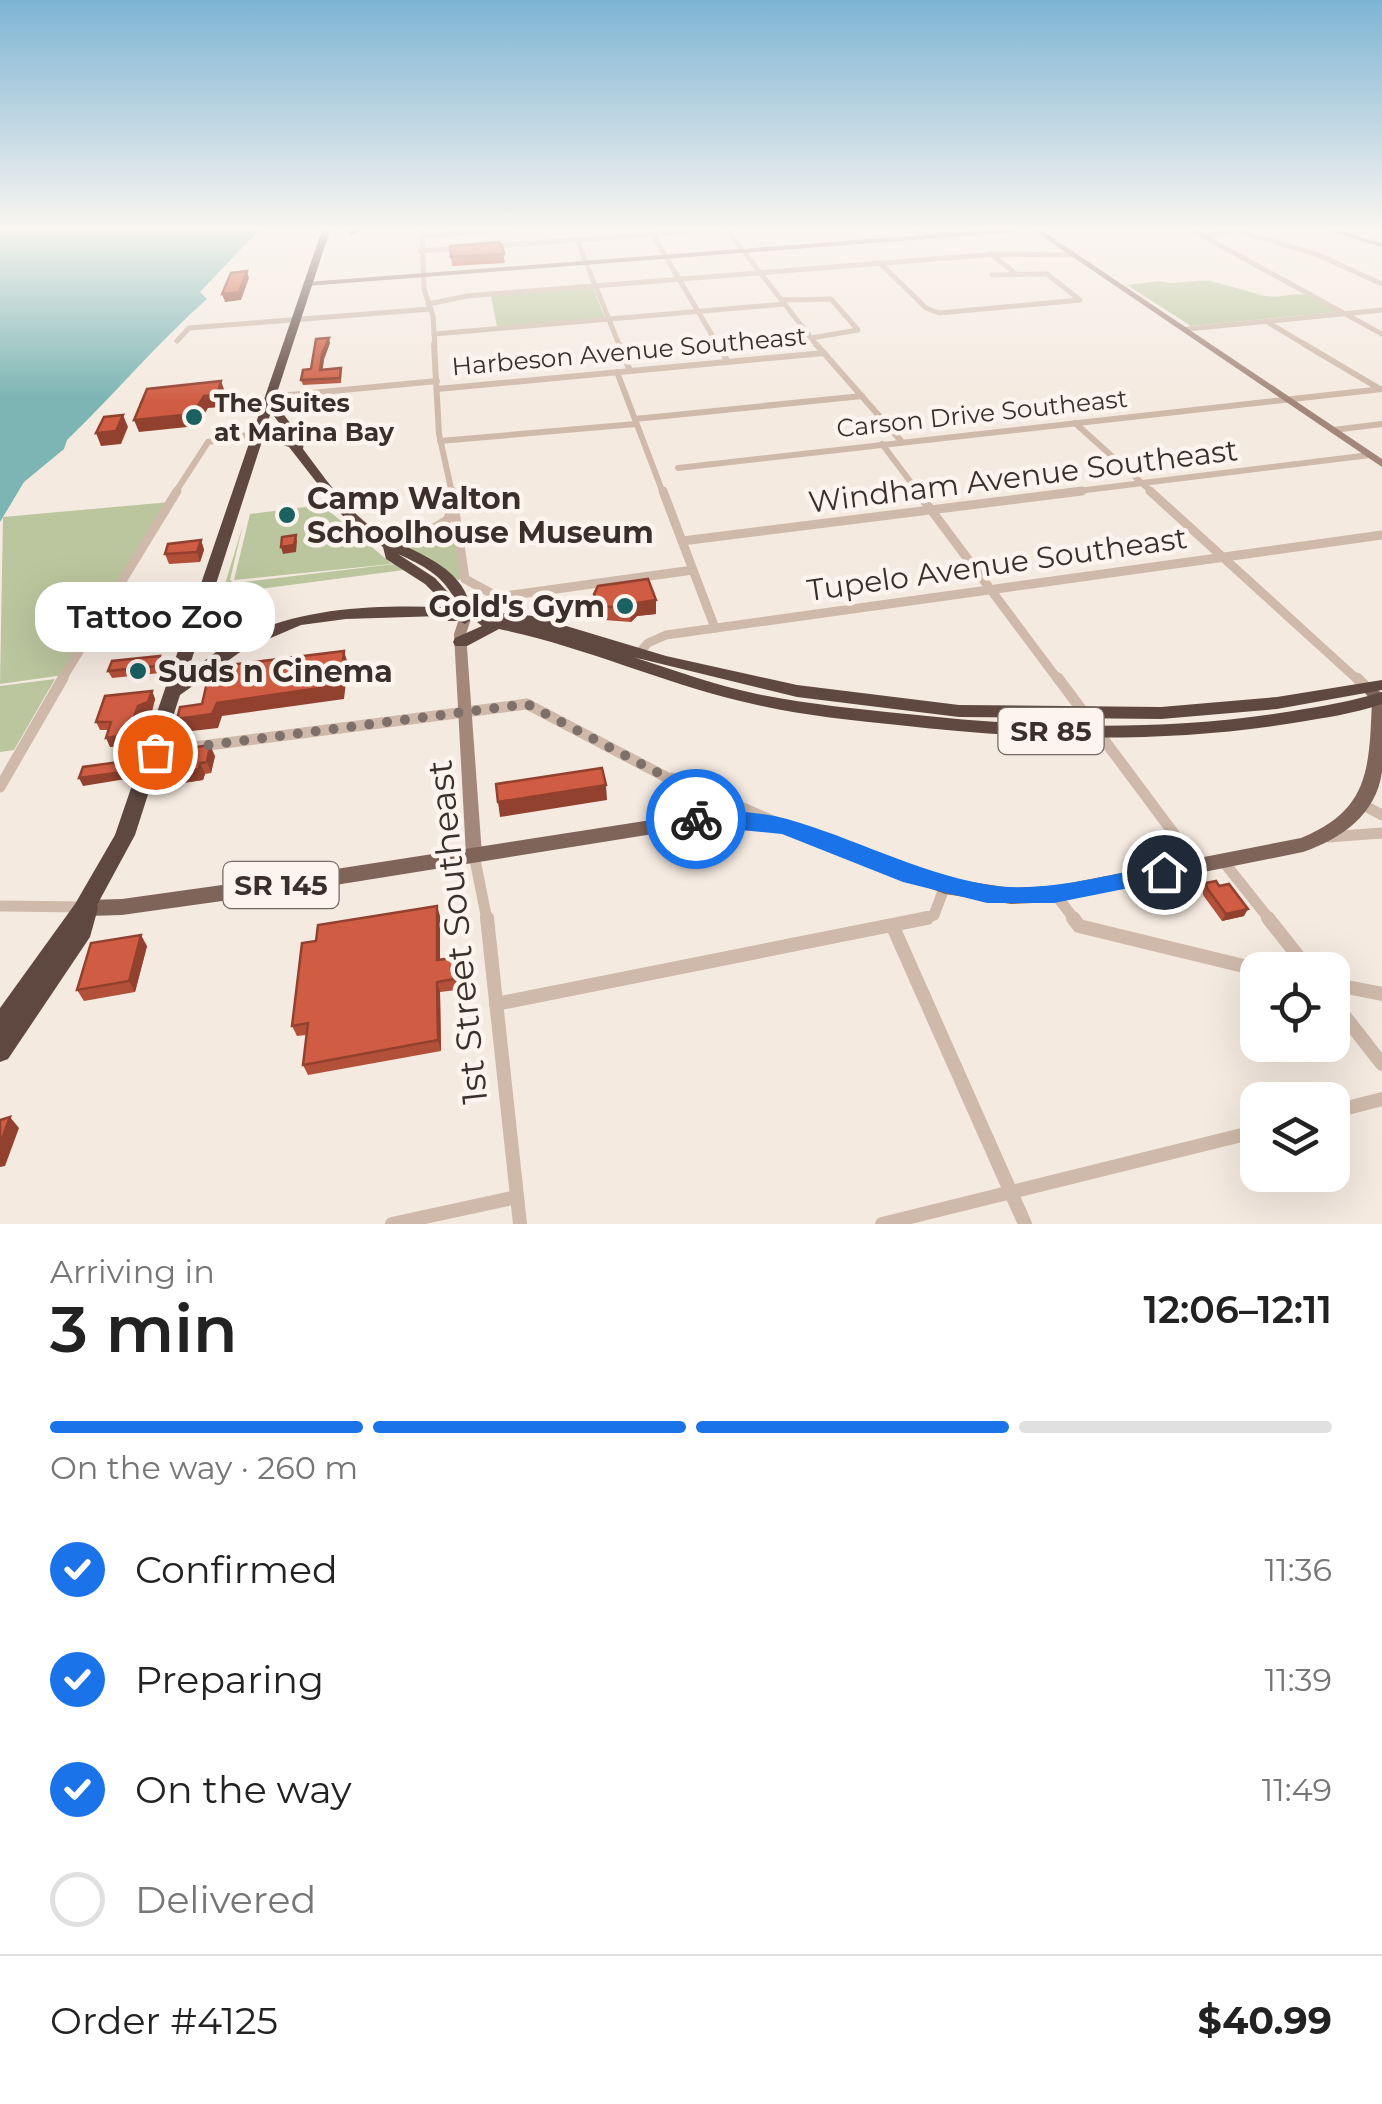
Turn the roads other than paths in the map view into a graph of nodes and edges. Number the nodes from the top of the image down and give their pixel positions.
1 (307, 287) edge
2 (425, 287) edge
3 (581, 287) edge
4 (595, 287) edge
5 (683, 287) edge
6 (771, 287) edge
7 (904, 287) edge
8 (1065, 287) edge
9 (1123, 287) edge
10 (1297, 287) edge
11 (783, 302) junction
12 (429, 306) junction
13 (1382, 310) edge
14 (698, 311) junction
15 (1346, 314) junction
16 (609, 319) junction
17 (296, 320) junction
18 (1266, 322) junction
19 (1188, 329) junction
20 (434, 334) junction
21 (1382, 334) edge
22 (811, 338) junction
23 (176, 341) dead end
24 (824, 353) junction
25 (728, 362) junction
26 (630, 371) junction
27 (617, 372) junction
28 (437, 385) junction
29 (1382, 390) edge
30 (862, 396) junction
31 (270, 399) junction
32 (1290, 400) junction
33 (636, 422) junction
34 (1075, 423) junction
35 (1382, 424) edge
36 (1333, 430) junction
37 (259, 434) junction
38 (440, 441) junction
39 (902, 442) junction
40 (882, 444) junction
41 (298, 451) junction
42 (252, 454) junction
43 (1370, 456) junction
44 (1382, 464) edge
45 (678, 468) dead end
46 (1141, 484) junction
47 (453, 508) junction
48 (931, 510) junction
49 (458, 531) junction
50 (1382, 535) edge
51 (416, 536) junction
52 (682, 541) junction
53 (390, 547) junction
54 (1222, 557) junction
55 (694, 570) junction
56 (442, 590) junction
57 (991, 590) junction
58 (413, 613) junction
59 (459, 623) junction
60 (716, 628) junction
61 (634, 658) junction
62 (174, 691) junction
63 (1377, 692) edge
64 (464, 710) junction
65 (1089, 715) junction
66 (1100, 732) junction
67 (155, 752) junction
68 (666, 777) junction
69 (0, 787) edge
70 (1363, 806) junction
71 (1382, 815) edge
72 (689, 820) junction
73 (785, 826) junction
74 (1382, 834) edge
75 (1328, 837) junction
76 (474, 855) junction
77 (1223, 861) junction
78 (1198, 866) junction
79 (945, 886) junction
80 (1054, 894) junction
81 (0, 906) edge
82 (88, 908) junction
83 (894, 927) junction
84 (1295, 952) edge
85 (1240, 965) edge
86 (1350, 988) edge
87 (1382, 994) edge
88 (496, 1004) junction
89 (1350, 1023) edge
90 (0, 1028) edge
91 (0, 1051) edge
92 (1382, 1064) edge
93 (1382, 1099) edge
94 (1350, 1107) edge
95 (1240, 1136) edge
96 (1011, 1192) junction
97 (517, 1197) junction
98 (392, 1224) edge
99 (520, 1224) edge
100 (882, 1224) edge
101 (1025, 1224) edge

1 - 17 highway
2 - 12 street
3 - 12 street
4 - 16 street
5 - 14 street
6 - 11 street
7 - 8 street
9 - 19 main road
10 - 15 street
11 - 14 street
11 - 22 street
11 - 22 street
12 - 17 street
12 - 20 street
13 - 15 street
14 - 16 street
14 - 25 street
15 - 18 street
15 - 21 street
16 - 20 street
16 - 26 street
17 - 23 street
17 - 31 highway
18 - 19 street
18 - 29 street
19 - 32 main road
20 - 28 street
22 - 24 street
24 - 25 street, Harbeson Avenue Southeast
24 - 30 street
25 - 26 street, Harbeson Avenue Southeast
26 - 27 street, Harbeson Avenue Southeast
27 - 28 street, Harbeson Avenue Southeast
27 - 33 street
28 - 31 street, Harbeson Avenue Southeast
28 - 38 street
29 - 32 street, Carson Drive Southeast
30 - 33 street
30 - 39 street
31 - 37 highway
31 - 41 highway
32 - 34 street, Carson Drive Southeast
32 - 36 main road
33 - 38 street
33 - 52 street
34 - 39 street, Carson Drive Southeast
34 - 46 street
35 - 36 street
36 - 43 main road
37 - 41 highway
37 - 42 highway
37 - 69 street
38 - 47 street
39 - 40 street, Carson Drive Southeast
40 - 45 street, Carson Drive Southeast
40 - 48 street
41 - 42 highway
41 - 53 highway
42 - 62 highway
43 - 44 main road
43 - 46 street, Windham Avenue Southeast
46 - 48 street, Windham Avenue Southeast
46 - 54 street
47 - 49 street
47 - 51 street
48 - 52 street, Windham Avenue Southeast
48 - 57 street
49 - 51 street
49 - 55 street
50 - 54 street, Tupelo Avenue Southeast
51 - 53 street
52 - 55 street
53 - 56 highway
53 - 59 highway
54 - 57 street, Tupelo Avenue Southeast
54 - 63 street
55 - 60 street
56 - 58 highway
56 - 59 highway
57 - 60 street, Tupelo Avenue Southeast
57 - 65 street
58 - 59 highway, SR 85
58 - 62 highway, SR 85
59 - 61 highway, SR 85
59 - 61 highway, SR 85
59 - 64 main road, 1st Street Southeast
60 - 61 street, Tupelo Avenue Southeast
61 - 65 highway, SR 85
61 - 66 highway, SR 85
62 - 67 highway
63 - 65 highway, SR 85
63 - 66 highway, SR 85
63 - 70 main road
64 - 67 street
64 - 68 street
64 - 76 main road, 1st Street Southeast
65 - 66 street
66 - 78 street
67 - 82 highway
68 - 72 street
68 - 73 street
70 - 71 street
70 - 75 main road, SR 145
72 - 73 main road, SR 145
72 - 76 main road, SR 145
73 - 79 main road, SR 145
74 - 75 street
75 - 77 main road, SR 145
76 - 82 main road, SR 145
76 - 88 street, 1st Street Southeast
77 - 78 main road, SR 145
77 - 84 street
78 - 80 main road, SR 145
79 - 80 main road, SR 145
79 - 83 street
80 - 85 street
81 - 82 street
82 - 90 highway
82 - 91 highway
83 - 88 street
83 - 96 street
86 - 87 street
88 - 97 street, 1st Street Southeast
89 - 92 street
93 - 94 street
95 - 96 street
96 - 100 street
96 - 101 street
97 - 98 street
97 - 99 street, 1st Street Southeast

